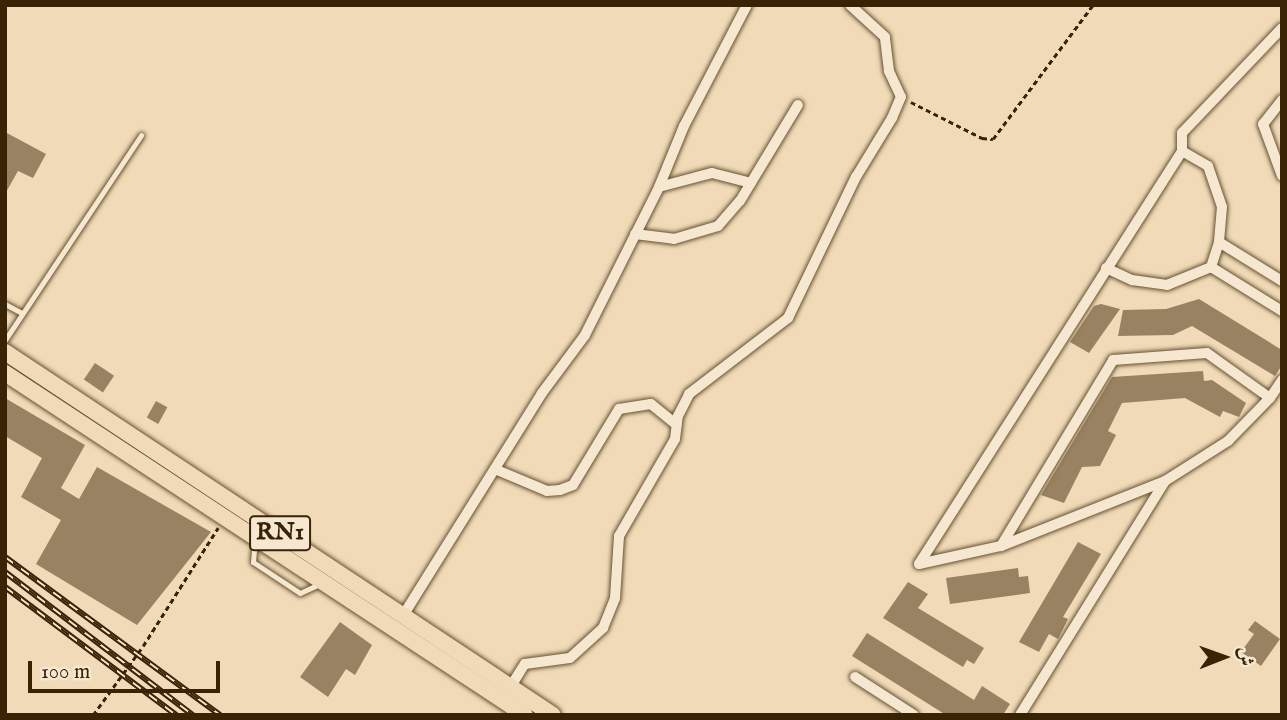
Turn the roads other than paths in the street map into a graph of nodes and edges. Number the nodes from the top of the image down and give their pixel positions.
1 (747, 5) edge
2 (850, 5) edge
3 (1282, 28) edge
4 (1282, 100) edge
5 (798, 105) dead end
6 (141, 135) dead end
7 (1182, 151) junction
8 (1282, 176) edge
9 (751, 183) junction
10 (659, 187) junction
11 (635, 234) junction
12 (1219, 243) junction
13 (1211, 267) junction
14 (1107, 268) junction
15 (1282, 281) edge
16 (5, 303) edge
17 (1282, 311) edge
18 (22, 313) junction
19 (5, 340) edge
20 (5, 352) edge
21 (5, 373) edge
22 (1282, 380) edge
23 (1270, 398) junction
24 (677, 425) junction
25 (114, 434) junction
26 (497, 470) junction
27 (1165, 481) junction
28 (261, 530) junction
29 (1001, 546) junction
30 (324, 581) junction
31 (404, 614) junction
32 (486, 669) junction
33 (855, 677) dead end
34 (477, 683) junction
35 (511, 686) junction
36 (525, 715) edge
37 (553, 715) edge
38 (914, 715) edge
39 (1020, 715) edge

1 - 10 street
2 - 24 street
3 - 7 street
4 - 8 street
5 - 9 street
6 - 18 lane
7 - 12 street
7 - 14 street
9 - 10 street
9 - 11 street
10 - 11 street
11 - 26 street
12 - 13 street
12 - 15 street
13 - 14 street
13 - 17 street
14 - 29 street
16 - 18 lane
18 - 19 lane
20 - 25 main road, RN1
21 - 25 main road, RN1
22 - 23 street
23 - 27 street
23 - 29 street
24 - 26 street
24 - 35 street
25 - 28 main road, RN1
25 - 28 main road, RN1
26 - 31 street
27 - 29 street
27 - 39 street
28 - 30 main road, RN1
28 - 30 lane
28 - 31 main road, RN1
30 - 34 main road, RN1
31 - 32 main road, RN1
32 - 34 main road
32 - 35 main road, RN1
33 - 38 street
34 - 36 main road, RN1
35 - 37 main road, RN1

